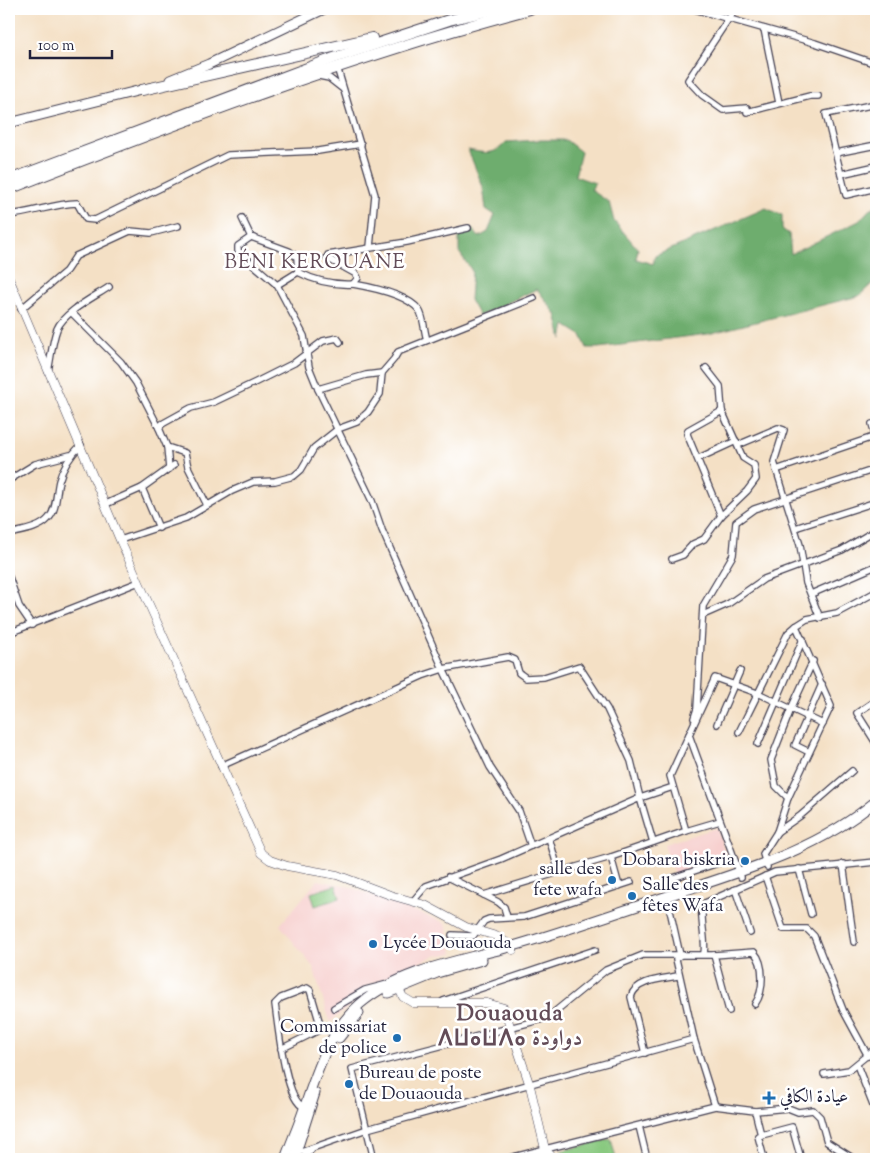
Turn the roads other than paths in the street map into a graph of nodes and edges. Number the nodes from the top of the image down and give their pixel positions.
1 (11, 9) edge
2 (324, 9) edge
3 (496, 9) edge
4 (530, 9) edge
5 (694, 9) edge
6 (735, 9) edge
7 (9, 13) edge
8 (728, 19) junction
9 (449, 20) junction
10 (764, 29) junction
11 (876, 64) edge
12 (337, 67) junction
13 (310, 76) junction
14 (142, 90) junction
15 (344, 91) junction
16 (818, 96) dead end
17 (779, 103) junction
18 (876, 104) edge
19 (9, 123) edge
20 (360, 144) junction
21 (876, 144) edge
22 (836, 153) junction
23 (876, 166) edge
24 (841, 174) junction
25 (9, 180) edge
26 (876, 188) edge
27 (9, 189) edge
28 (9, 215) edge
29 (242, 218) dead end
30 (178, 226) dead end
31 (468, 228) dead end
32 (251, 237) junction
33 (370, 247) junction
34 (298, 272) junction
35 (9, 278) edge
36 (354, 284) junction
37 (277, 285) junction
38 (109, 287) dead end
39 (534, 298) dead end
40 (21, 309) junction
41 (72, 313) junction
42 (427, 340) junction
43 (340, 342) dead end
44 (308, 350) junction
45 (706, 368) dead end
46 (48, 372) junction
47 (382, 373) junction
48 (318, 389) junction
49 (722, 411) junction
50 (872, 424) dead end
51 (158, 428) junction
52 (338, 429) junction
53 (876, 437) edge
54 (737, 443) junction
55 (81, 445) junction
56 (166, 447) junction
57 (70, 455) junction
58 (699, 458) junction
59 (876, 468) edge
60 (776, 470) junction
61 (9, 480) edge
62 (142, 488) junction
63 (786, 498) junction
64 (876, 502) edge
65 (106, 504) junction
66 (208, 505) junction
67 (721, 516) junction
68 (159, 528) junction
69 (795, 528) junction
70 (876, 530) edge
71 (9, 534) edge
72 (120, 540) junction
73 (672, 559) dead end
74 (804, 565) junction
75 (876, 566) edge
76 (9, 577) edge
77 (139, 582) junction
78 (876, 592) edge
79 (811, 594) junction
80 (703, 615) junction
81 (820, 618) junction
82 (32, 624) junction
83 (796, 626) junction
84 (9, 633) edge
85 (803, 639) junction
86 (813, 661) junction
87 (443, 669) junction
88 (740, 671) dead end
89 (822, 684) junction
90 (734, 686) junction
91 (760, 694) junction
92 (876, 700) edge
93 (776, 702) junction
94 (791, 709) junction
95 (807, 716) junction
96 (717, 724) dead end
97 (823, 724) junction
98 (691, 732) junction
99 (740, 732) dead end
100 (876, 743) edge
101 (758, 744) dead end
102 (809, 752) junction
103 (221, 766) junction
104 (852, 771) dead end
105 (673, 787) junction
106 (640, 798) junction
107 (788, 798) junction
108 (876, 801) edge
109 (876, 807) edge
110 (720, 821) junction
111 (686, 831) junction
112 (777, 832) junction
113 (549, 838) junction
114 (653, 842) junction
115 (532, 846) junction
116 (611, 857) junction
117 (733, 858) junction
118 (876, 863) edge
119 (843, 864) junction
120 (769, 867) junction
121 (799, 869) junction
122 (559, 872) junction
123 (740, 875) junction
124 (448, 877) junction
125 (670, 879) dead end
126 (631, 882) dead end
127 (619, 886) junction
128 (735, 889) junction
129 (484, 895) junction
130 (667, 899) junction
131 (414, 902) junction
132 (811, 914) dead end
133 (507, 917) junction
134 (477, 930) junction
135 (750, 933) dead end
136 (452, 935) dead end
137 (854, 942) dead end
138 (513, 948) junction
139 (595, 950) dead end
140 (704, 953) junction
141 (659, 954) junction
142 (680, 955) junction
143 (714, 955) junction
144 (676, 964) junction
145 (678, 976) junction
146 (397, 986) junction
147 (435, 1004) junction
148 (755, 1004) dead end
149 (334, 1008) dead end
150 (729, 1011) dead end
151 (320, 1024) junction
152 (510, 1028) junction
153 (337, 1036) junction
154 (694, 1039) junction
155 (281, 1048) junction
156 (876, 1048) edge
157 (645, 1053) junction
158 (868, 1056) junction
159 (857, 1064) junction
160 (824, 1074) dead end
161 (530, 1086) junction
162 (304, 1106) junction
163 (715, 1106) junction
164 (755, 1111) junction
165 (876, 1114) edge
166 (639, 1126) junction
167 (367, 1129) junction
168 (761, 1135) junction
169 (317, 1146) junction
170 (546, 1150) junction
171 (294, 1153) edge
172 (374, 1159) edge
173 (506, 1159) edge
174 (543, 1159) edge
175 (554, 1159) edge
176 (647, 1159) edge
177 (764, 1159) edge
178 (801, 1159) edge
179 (854, 1159) edge

1 - 7 street
2 - 14 main road
3 - 9 highway
4 - 12 highway
5 - 8 street
6 - 8 street
8 - 10 street
8 - 17 street
9 - 14 highway
9 - 25 highway
10 - 11 street
10 - 17 street
12 - 13 highway
12 - 15 street
13 - 15 street
13 - 27 highway
14 - 19 main road
15 - 20 street
16 - 17 street
18 - 22 street
20 - 28 street
20 - 33 street
21 - 22 street
22 - 24 street
23 - 24 street
24 - 26 street
29 - 32 street
30 - 40 street
31 - 33 street
32 - 34 street
32 - 37 street
33 - 36 street
34 - 36 street
34 - 37 street
35 - 40 main road
36 - 42 street
37 - 44 street
38 - 41 street
39 - 42 street
40 - 46 main road
41 - 46 street
41 - 51 street
42 - 47 street
43 - 44 street
44 - 48 street
44 - 51 street
45 - 49 street
46 - 55 main road
47 - 48 street
47 - 52 street
48 - 52 street
49 - 54 street
49 - 58 street
50 - 53 street
51 - 56 street
52 - 66 street
52 - 87 street
53 - 60 street
54 - 58 street
54 - 60 street
54 - 67 street
55 - 57 street
55 - 65 main road
56 - 62 street
56 - 66 street
57 - 61 street
57 - 71 street
58 - 67 street
59 - 63 street
60 - 63 street
62 - 65 street
62 - 68 street
63 - 69 street
63 - 80 street
64 - 69 street
65 - 72 main road
66 - 68 street
67 - 73 street
68 - 72 street
69 - 74 street
70 - 74 street
72 - 77 main road
74 - 79 street
74 - 80 street
75 - 79 street
76 - 82 street
77 - 82 street
77 - 103 main road
78 - 81 street
79 - 81 street
80 - 98 street
81 - 83 street
82 - 84 street
83 - 85 street
83 - 91 street
85 - 86 street
85 - 93 street
86 - 89 street
86 - 94 street
87 - 103 street
87 - 106 street
87 - 115 street
88 - 90 street
89 - 95 street
89 - 97 street
90 - 91 street
90 - 96 street
90 - 98 street
91 - 93 street
91 - 99 street
92 - 100 street
93 - 94 street
93 - 101 street
94 - 95 street
94 - 107 street
95 - 97 street
95 - 102 street
97 - 102 street
98 - 105 street
98 - 110 street
102 - 107 street
103 - 131 main road
104 - 112 street
105 - 106 street
105 - 111 street
106 - 113 street
106 - 114 street
107 - 112 street
108 - 120 main road
109 - 120 main road
110 - 111 street
110 - 117 street
111 - 114 street
112 - 120 street
113 - 115 street
113 - 122 street
114 - 116 street
115 - 124 street
116 - 122 street
116 - 127 street
117 - 123 street
117 - 125 street
118 - 119 street
119 - 121 street
119 - 137 street
120 - 121 street
120 - 123 main road
120 - 128 street
120 - 158 street
121 - 132 street
122 - 129 street
123 - 130 main road
124 - 129 street
124 - 131 street
126 - 127 street
127 - 133 street
128 - 135 street
128 - 140 street
129 - 133 street
130 - 138 main road
130 - 142 street
131 - 134 main road
133 - 134 street
134 - 136 street
134 - 138 main road
138 - 146 main road
139 - 147 street
140 - 142 street
140 - 143 street
141 - 142 street
141 - 144 street
141 - 152 street
142 - 144 street
143 - 148 street
143 - 150 street
144 - 145 street
145 - 154 street
145 - 157 street
146 - 147 main road
146 - 149 street
146 - 153 main road
147 - 152 main road
151 - 153 street
151 - 155 street
151 - 155 street
152 - 161 main road
152 - 167 street
153 - 162 main road
153 - 171 main road
154 - 157 street
154 - 163 street
155 - 162 street
156 - 158 street
157 - 161 street
158 - 159 street
159 - 160 street
159 - 165 street
161 - 167 street
161 - 170 main road
162 - 171 main road
163 - 164 street
163 - 166 street
164 - 168 street
164 - 179 street
166 - 170 street
166 - 176 street
167 - 169 street
167 - 172 street
168 - 177 street
168 - 178 street
169 - 171 street
169 - 171 street
170 - 173 street
170 - 174 main road
170 - 175 main road

